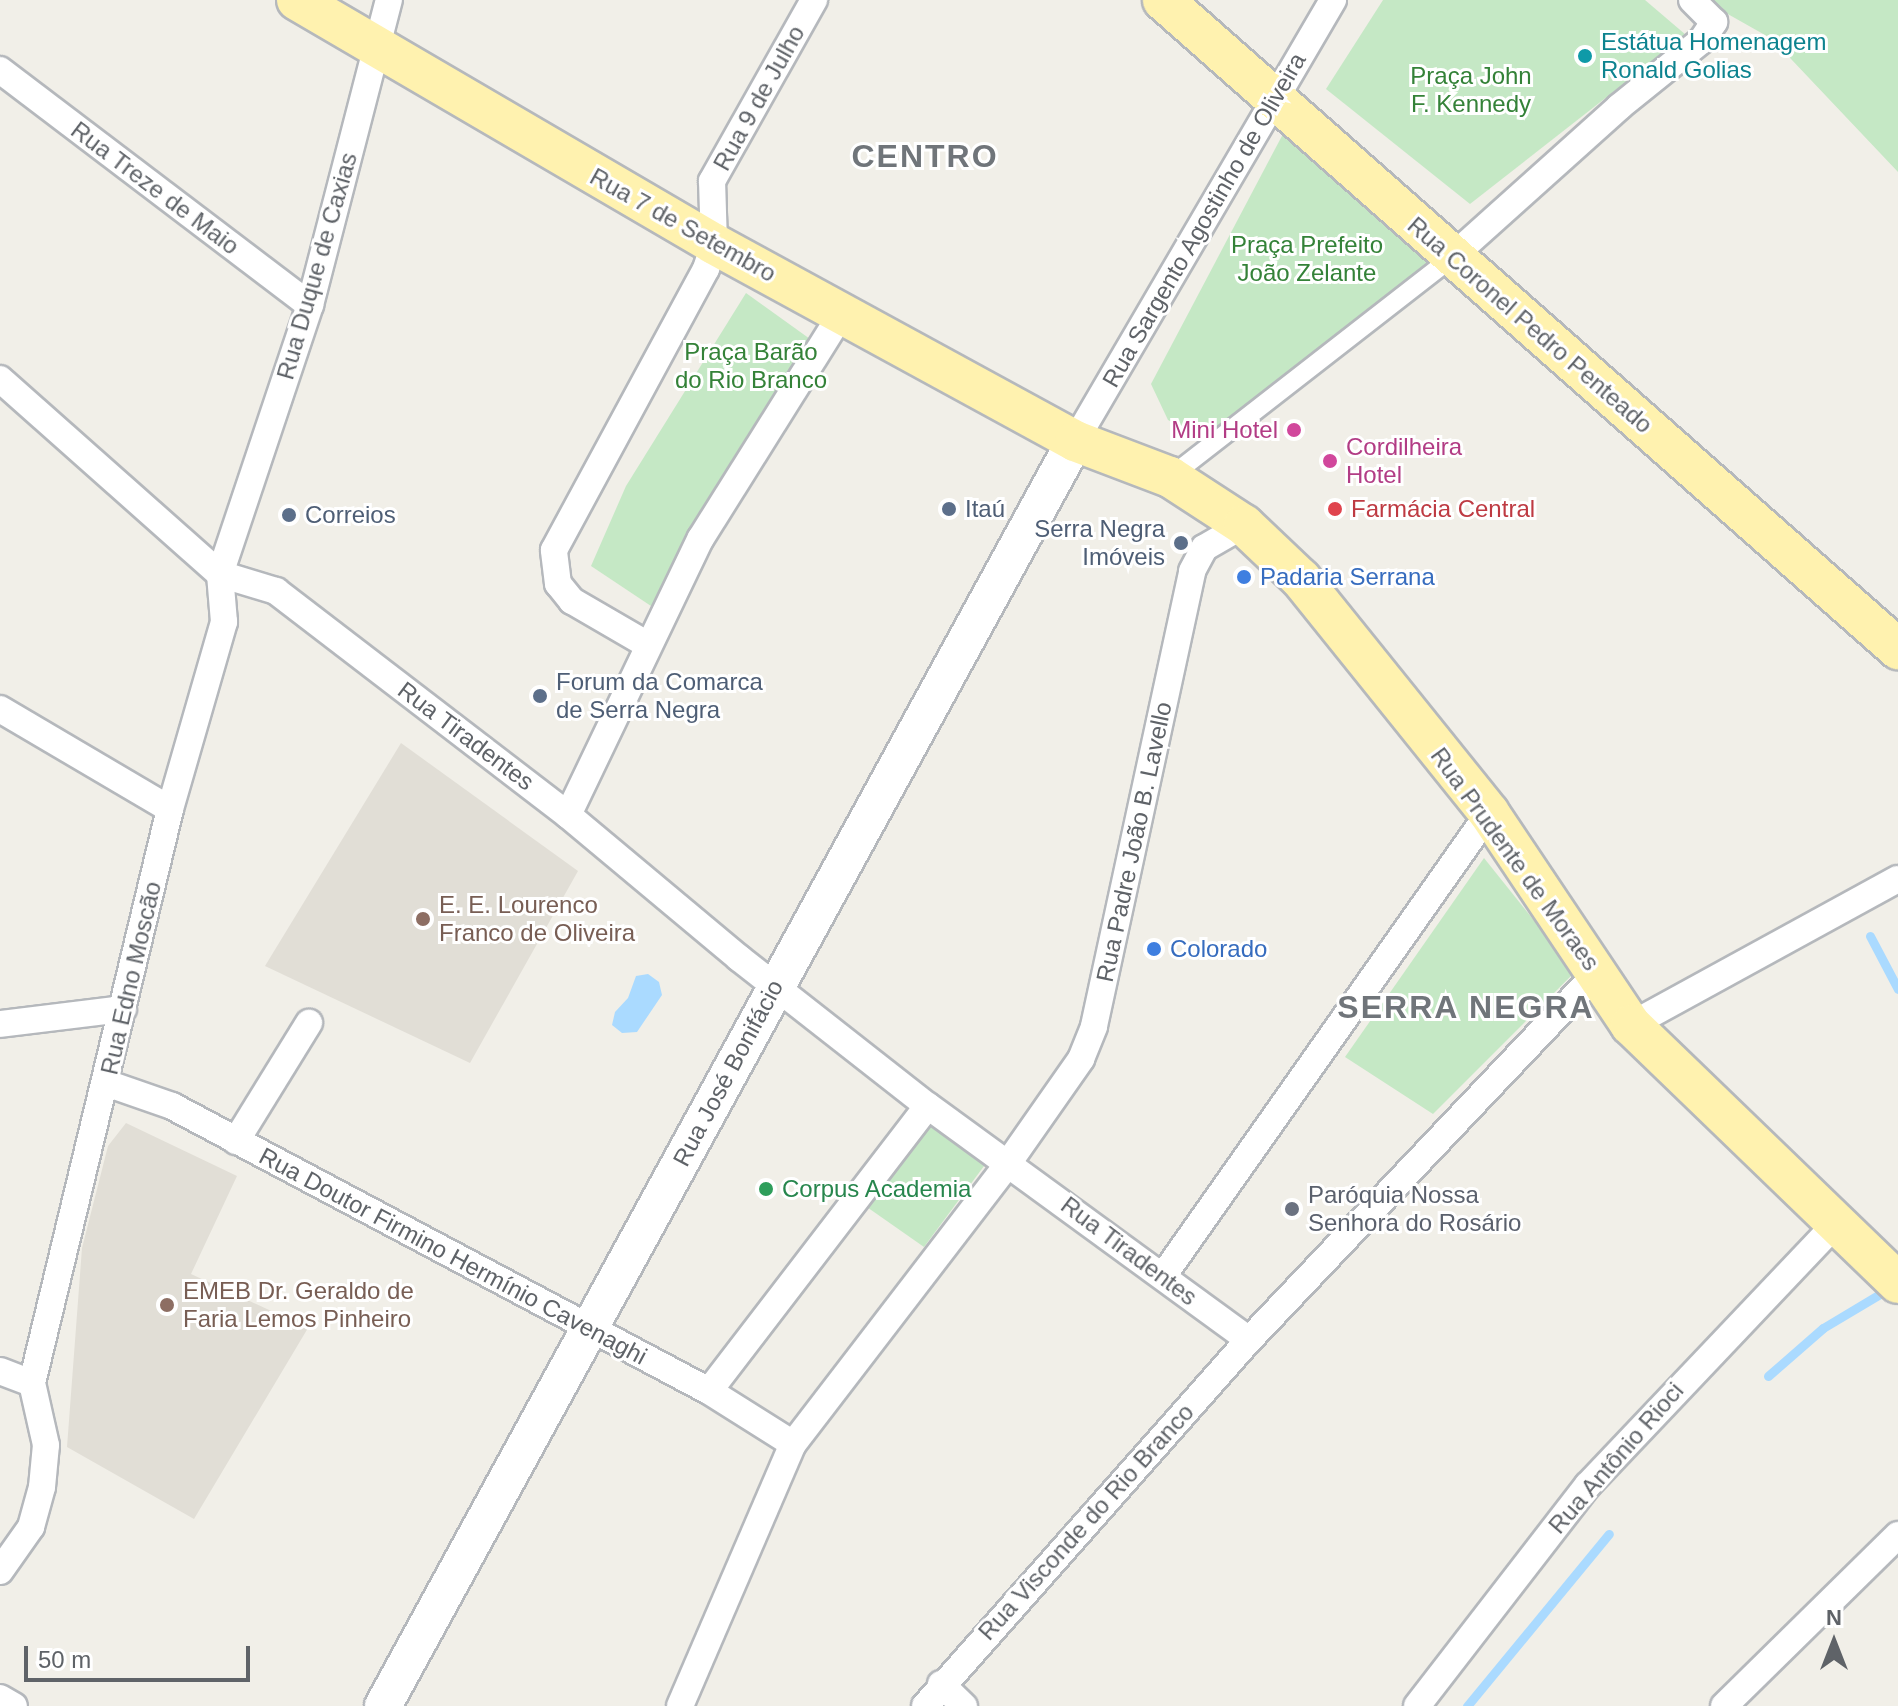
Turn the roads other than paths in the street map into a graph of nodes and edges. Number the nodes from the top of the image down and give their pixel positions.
1 (297, 0) edge
2 (389, 0) edge
3 (814, 0) edge
4 (1163, 0) edge
5 (1333, 0) edge
6 (1692, 0) edge
7 (376, 49) junction
8 (0, 70) edge
9 (1273, 99) junction
10 (714, 244) junction
11 (1451, 258) junction
12 (310, 305) junction
13 (842, 313) junction
14 (0, 379) edge
15 (1075, 441) junction
16 (1170, 477) junction
17 (1244, 525) junction
18 (220, 574) junction
19 (648, 645) junction
20 (1898, 649) edge
21 (0, 709) edge
22 (170, 809) junction
23 (1489, 813) junction
24 (568, 815) junction
25 (1898, 879) edge
26 (1597, 973) junction
27 (774, 986) junction
28 (123, 1009) junction
29 (309, 1023) dead end
30 (0, 1024) edge
31 (1631, 1025) junction
32 (106, 1083) junction
33 (928, 1106) junction
34 (236, 1141) junction
35 (1009, 1162) junction
36 (1834, 1226) junction
37 (1163, 1276) junction
38 (1898, 1283) edge
39 (590, 1330) junction
40 (1249, 1340) junction
41 (0, 1371) edge
42 (32, 1383) junction
43 (709, 1391) junction
44 (793, 1444) junction
45 (1898, 1535) edge
46 (0, 1571) edge
47 (941, 1684) junction
48 (0, 1698) edge
49 (14, 1706) edge
50 (383, 1706) edge
51 (680, 1706) edge
52 (925, 1706) edge
53 (964, 1706) edge
54 (1417, 1706) edge
55 (1724, 1706) edge

1 - 7 main road, Rua 7 de Setembro
2 - 7 street, Rua Duque de Caxias
3 - 10 street, Rua 9 de Julho
4 - 9 main road, Rua Coronel Pedro Penteado
5 - 9 street, Rua Sargento Agostinho de Oliveira
6 - 11 street
7 - 10 main road, Rua 7 de Setembro
7 - 12 street, Rua Duque de Caxias
8 - 12 street, Rua Treze de Maio
9 - 11 main road, Rua Coronel Pedro Penteado
9 - 15 street, Rua Sargento Agostinho de Oliveira
10 - 13 main road, Rua 7 de Setembro
10 - 19 street
11 - 16 street
11 - 20 main road, Rua Coronel Pedro Penteado
12 - 18 street, Rua Duque de Caxias
13 - 15 main road, Rua 7 de Setembro
13 - 19 street
14 - 18 street, Rua Tiradentes
15 - 16 main road
15 - 27 main road, Rua José Bonifácio
16 - 17 main road
17 - 23 main road, Rua Prudente de Moraes
17 - 35 street, Rua Padre João B. Lavello
18 - 22 street, Rua Edno Moscão
18 - 24 street, Rua Tiradentes
19 - 24 street
21 - 22 street
22 - 28 street, Rua Edno Moscão
23 - 26 main road, Rua Prudente de Moraes
23 - 37 street
24 - 27 street, Rua Tiradentes
25 - 31 street
26 - 31 main road, Rua Prudente de Moraes
26 - 40 street, Rua Visconde do Rio Branco
27 - 33 street, Rua Tiradentes
27 - 39 main road, Rua José Bonifácio
28 - 30 street
28 - 32 street, Rua Edno Moscão
29 - 34 street
31 - 36 main road, Rua Prudente de Moraes
32 - 34 street, Rua Doutor Firmino Hermínio Cavenaghi
32 - 42 street, Rua Edno Moscão
33 - 35 street, Rua Tiradentes
33 - 43 street
34 - 39 street, Rua Doutor Firmino Hermínio Cavenaghi
35 - 37 street, Rua Tiradentes
35 - 44 street, Rua Padre João B. Lavello
36 - 38 main road, Rua Prudente de Moraes
36 - 54 street, Rua Antônio Rioci
37 - 40 street, Rua Tiradentes
39 - 43 street, Rua Doutor Firmino Hermínio Cavenaghi
39 - 50 main road, Rua José Bonifácio
40 - 47 street, Rua Visconde do Rio Branco
41 - 42 street
42 - 46 street
43 - 44 street, Rua Doutor Firmino Hermínio Cavenaghi
44 - 51 street, Rua Padre João B. Lavello
45 - 55 street
47 - 52 street, Rua Visconde do Rio Branco
47 - 53 street
48 - 49 street

